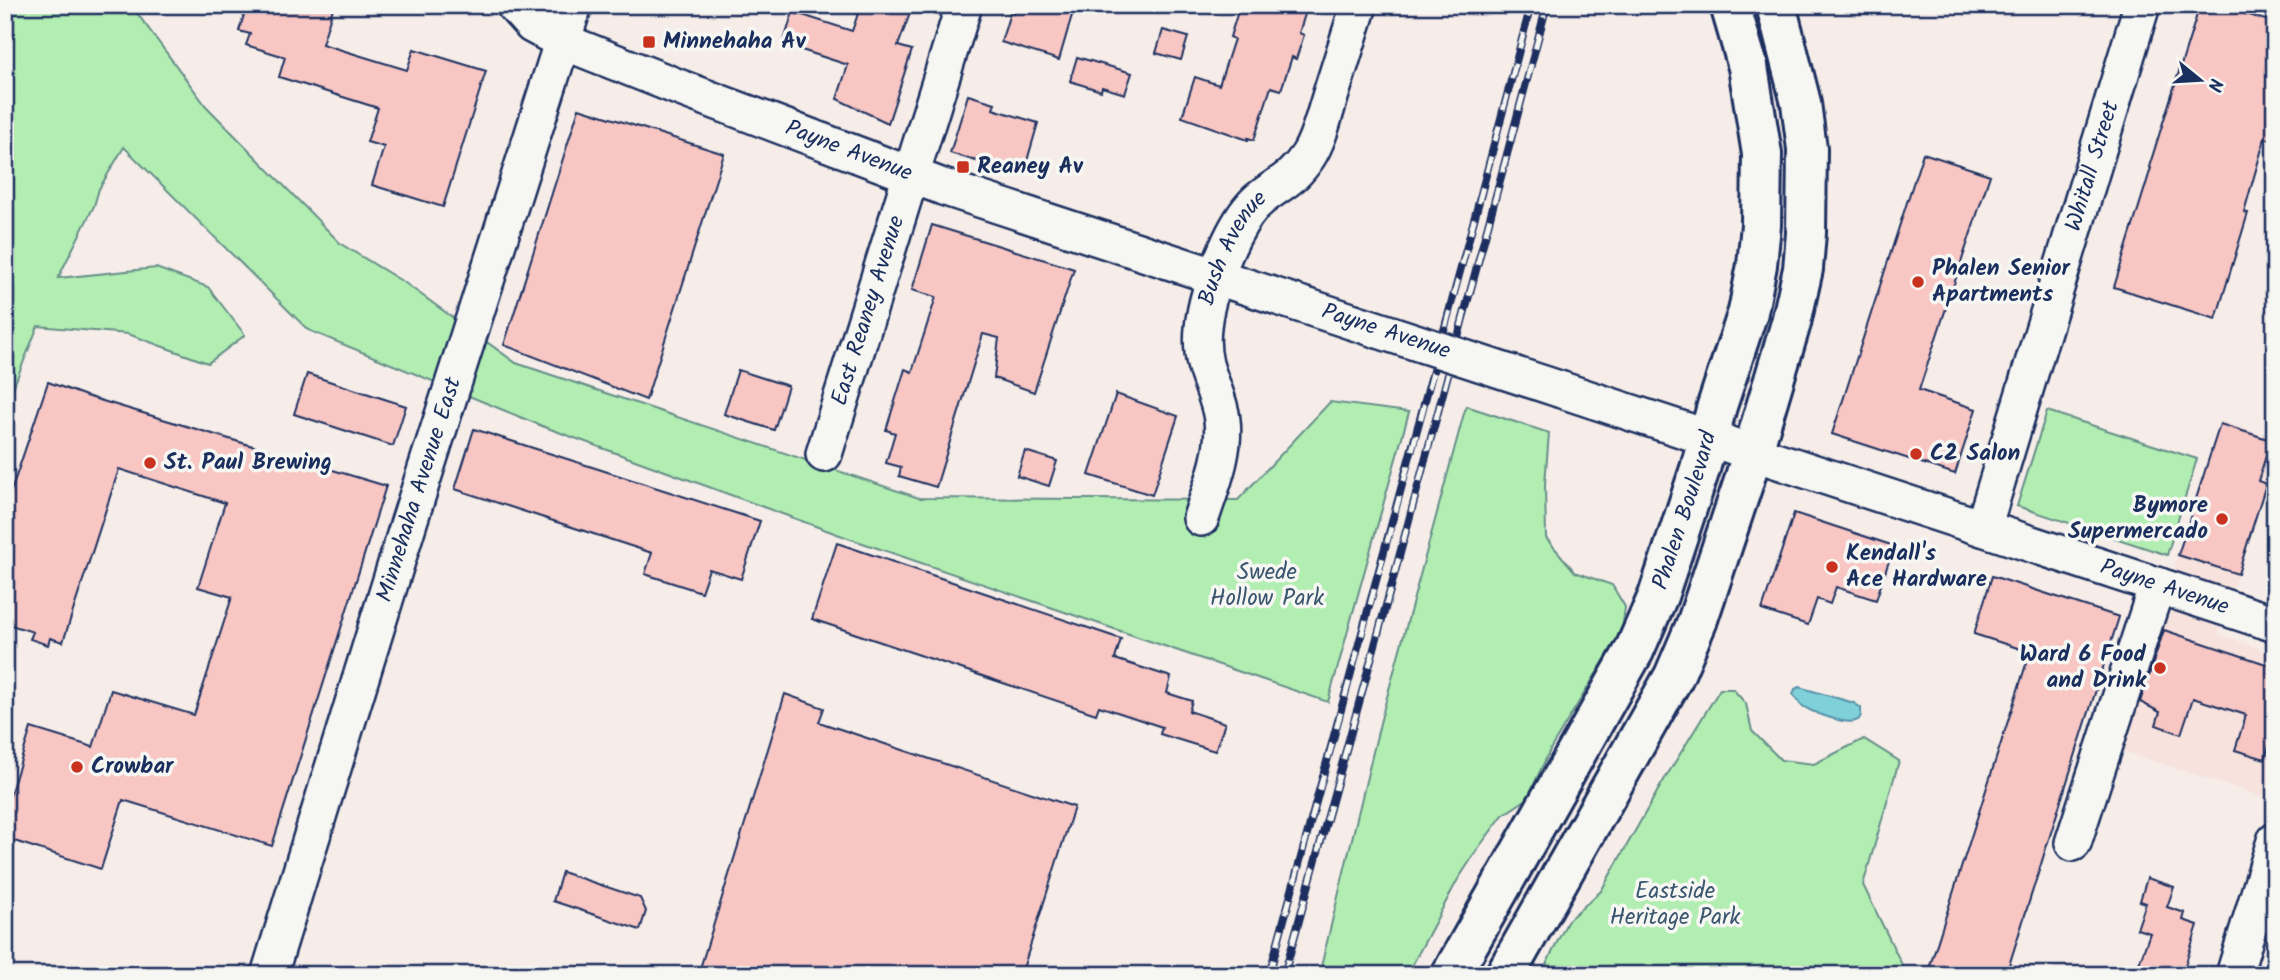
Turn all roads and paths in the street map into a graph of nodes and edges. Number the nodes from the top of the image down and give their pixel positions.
1 (514, 5) edge
2 (574, 5) edge
3 (964, 5) edge
4 (1359, 5) edge
5 (1730, 5) edge
6 (1776, 5) edge
7 (2142, 5) edge
8 (562, 41) junction
9 (911, 175) junction
10 (1216, 276) junction
11 (1709, 439) junction
12 (1753, 452) junction
13 (824, 454) dead end
14 (1201, 518) dead end
15 (1983, 528) junction
16 (2157, 585) junction
17 (2275, 624) edge
18 (2275, 841) edge
19 (2073, 843) dead end
20 (269, 975) edge
21 (1451, 975) edge
22 (1505, 975) edge
23 (2234, 975) edge

1 - 8 street, Payne Avenue
2 - 8 street, Minnehaha Avenue East
3 - 9 street, East Reaney Avenue
4 - 10 street, Bush Avenue
5 - 11 main road, Phalen Boulevard
6 - 12 main road, Phalen Boulevard
7 - 15 street, Whitall Street
8 - 9 street, Payne Avenue
8 - 20 street, Minnehaha Avenue East
9 - 10 street, Payne Avenue
9 - 13 street, East Reaney Avenue
10 - 11 street, Payne Avenue, bridge
10 - 14 street, Bush Avenue
11 - 12 street, Payne Avenue
11 - 21 main road, Phalen Boulevard
12 - 15 street, Payne Avenue
12 - 22 main road, Phalen Boulevard
15 - 16 street, Payne Avenue
16 - 17 street, Payne Avenue
16 - 19 street
18 - 23 street

